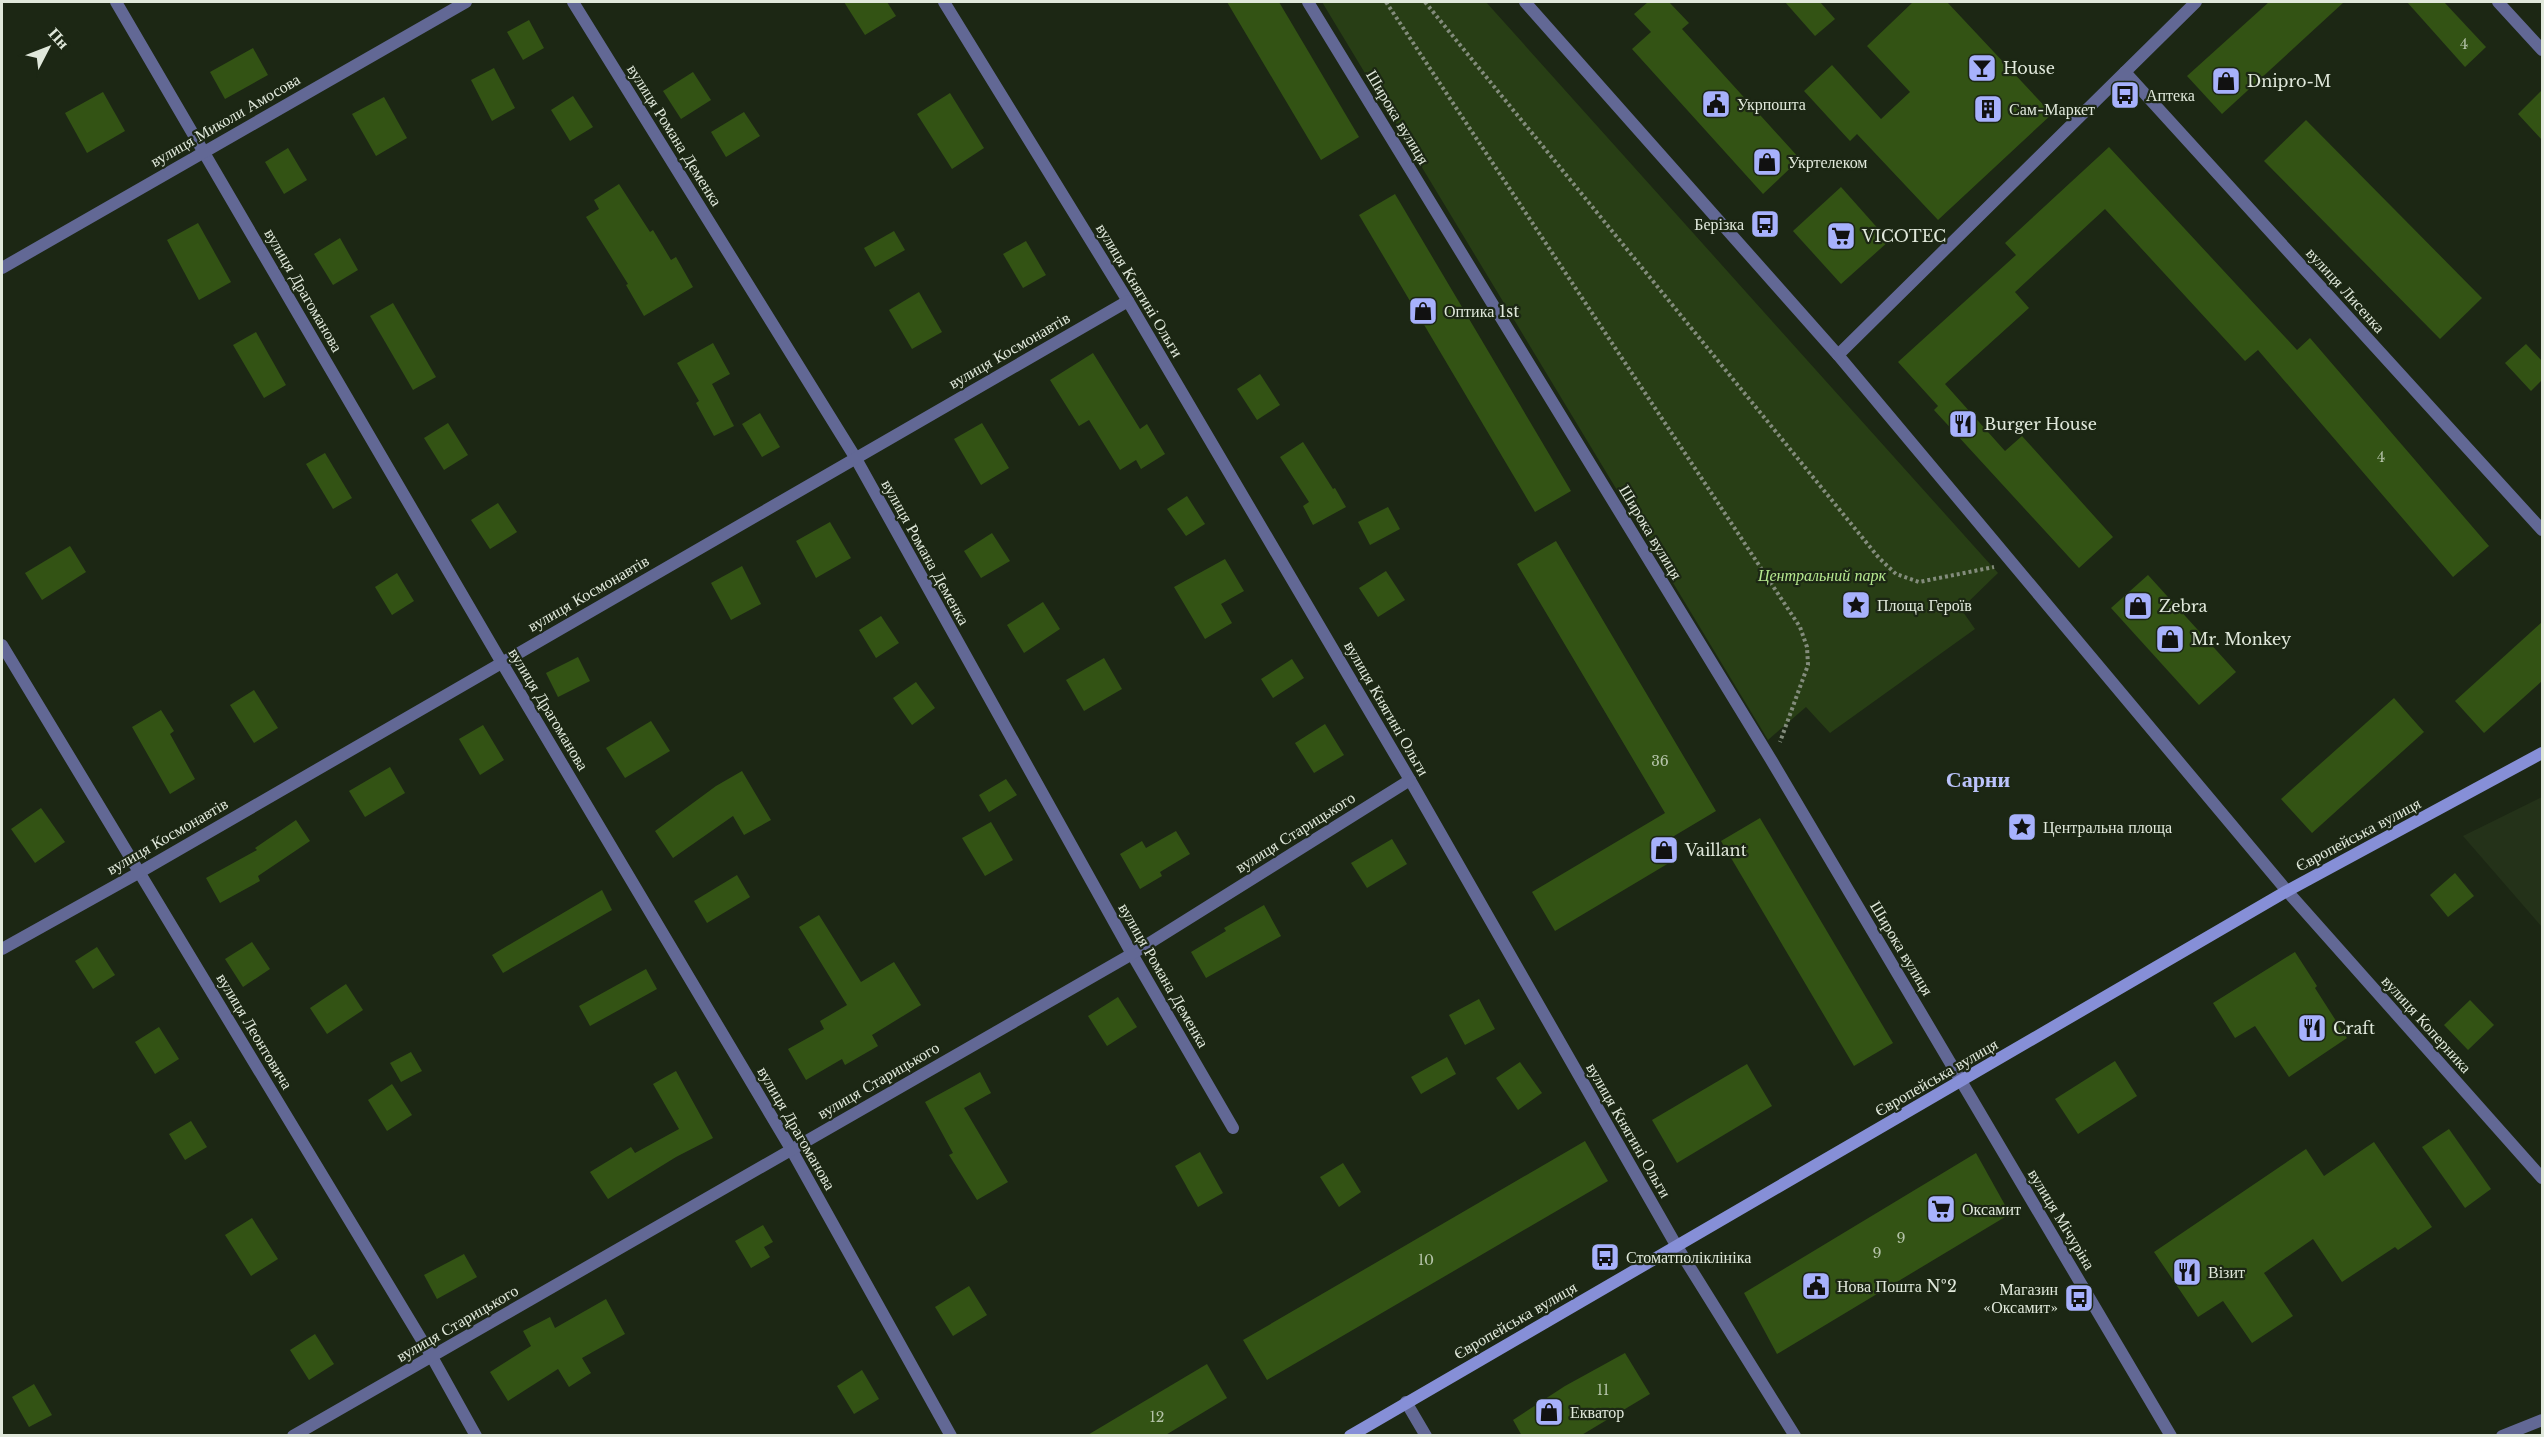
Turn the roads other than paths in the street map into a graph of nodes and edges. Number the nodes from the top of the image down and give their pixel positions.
1 (116, 2) edge
2 (466, 2) edge
3 (573, 2) edge
4 (944, 2) edge
5 (1308, 2) edge
6 (1525, 2) edge
7 (2196, 2) edge
8 (2498, 2) edge
9 (2542, 50) edge
10 (2125, 72) junction
11 (205, 152) junction
12 (2, 268) edge
13 (1128, 301) junction
14 (1838, 355) junction
15 (855, 457) junction
16 (2542, 530) edge
17 (2, 645) edge
18 (502, 663) junction
19 (2542, 753) edge
20 (1410, 780) junction
21 (140, 872) junction
22 (2287, 891) junction
23 (2, 949) edge
24 (1132, 954) junction
25 (1962, 1082) junction
26 (1233, 1128) dead end
27 (791, 1149) junction
28 (2542, 1178) edge
29 (1676, 1245) junction
30 (432, 1357) junction
31 (1406, 1402) junction
32 (2542, 1420) edge
33 (293, 1436) edge
34 (476, 1436) edge
35 (951, 1436) edge
36 (1350, 1436) edge
37 (1426, 1436) edge
38 (1795, 1436) edge
39 (2171, 1436) edge
40 (2502, 1436) edge

1 - 11 street, вулиця Драгоманова
2 - 11 street, вулиця Миколи Амосова
3 - 15 street, вулиця Романа Деменка
4 - 13 street, вулиця Княгині Ольги
5 - 25 street, Широка вулиця
6 - 14 street
7 - 10 street
8 - 9 street
10 - 14 street
10 - 16 street, вулиця Лисенка
11 - 12 street, вулиця Миколи Амосова
11 - 18 street, вулиця Драгоманова
13 - 15 street, вулиця Космонавтів
13 - 20 street, вулиця Княгині Ольги
14 - 22 street
15 - 18 street, вулиця Космонавтів
15 - 24 street, вулиця Романа Деменка
17 - 21 street, вулиця Леонтовича
18 - 21 street, вулиця Космонавтів
18 - 27 street, вулиця Драгоманова
19 - 22 main road, Європейська вулиця
20 - 24 street, вулиця Старицького
20 - 29 street, вулиця Княгині Ольги
21 - 23 street, вулиця Космонавтів
21 - 30 street, вулиця Леонтовича
22 - 25 main road, Європейська вулиця
22 - 28 street, вулиця Коперника
24 - 26 street, вулиця Романа Деменка
24 - 27 street, вулиця Старицького
25 - 29 main road, Європейська вулиця
25 - 39 street, вулиця Мічуріна
27 - 30 street, вулиця Старицького
27 - 35 street, вулиця Драгоманова
29 - 31 main road, Європейська вулиця
29 - 38 street, вулиця Княгині Ольги
30 - 33 street, вулиця Старицького
30 - 34 street, вулиця Леонтовича
31 - 36 main road, Європейська вулиця
31 - 37 street
32 - 40 street

